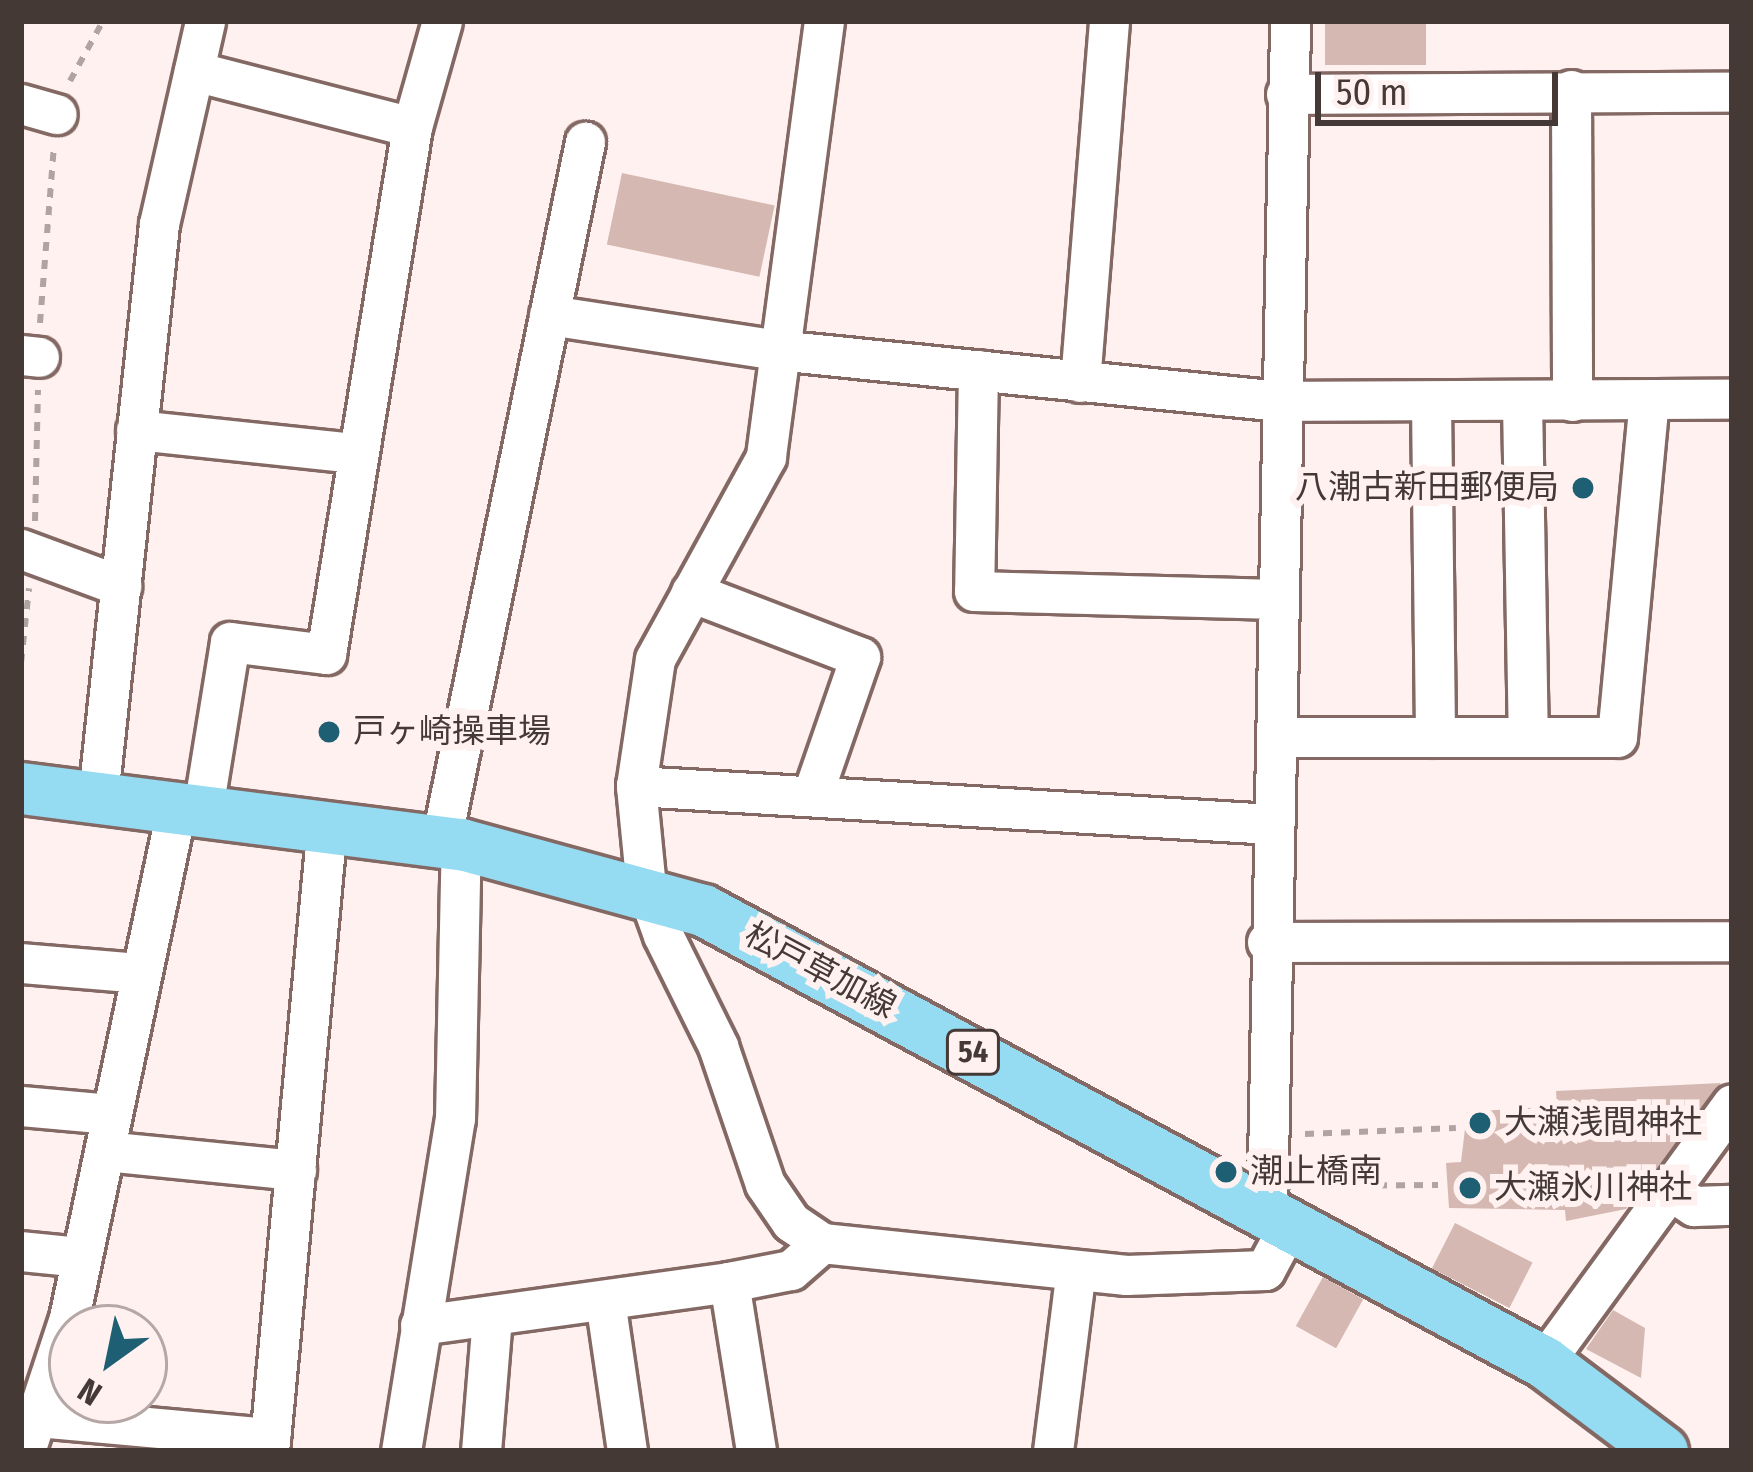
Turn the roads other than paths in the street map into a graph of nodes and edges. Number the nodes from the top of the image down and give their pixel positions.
1 (206, 21) edge
2 (442, 21) edge
3 (824, 21) edge
4 (1109, 21) edge
5 (1290, 21) edge
6 (194, 71) junction
7 (1571, 90) junction
8 (1732, 92) edge
9 (1286, 94) junction
10 (412, 127) junction
11 (584, 142) dead end
12 (549, 315) junction
13 (777, 350) junction
14 (978, 370) junction
15 (1080, 382) junction
16 (1732, 399) edge
17 (1280, 401) junction
18 (1522, 401) junction
19 (1572, 401) junction
20 (1649, 401) junction
21 (1431, 403) junction
22 (136, 430) junction
23 (355, 453) junction
24 (21, 549) edge
25 (121, 586) junction
26 (691, 592) junction
27 (1277, 599) junction
28 (1435, 736) junction
29 (1528, 736) junction
30 (1276, 737) junction
31 (636, 786) junction
32 (21, 788) edge
33 (813, 793) junction
34 (98, 796) junction
35 (190, 808) junction
36 (1271, 824) junction
37 (327, 825) junction
38 (451, 843) junction
39 (646, 888) junction
40 (1732, 941) edge
41 (1267, 942) junction
42 (21, 963) edge
43 (140, 973) junction
44 (1732, 1104) edge
45 (21, 1106) edge
46 (108, 1132) junction
47 (296, 1170) junction
48 (1670, 1190) junction
49 (1732, 1205) edge
50 (1274, 1208) junction
51 (822, 1243) junction
52 (21, 1251) edge
53 (80, 1257) junction
54 (1076, 1270) junction
55 (729, 1282) junction
56 (604, 1300) junction
57 (492, 1316) junction
58 (420, 1325) junction
59 (1544, 1362) junction
60 (31, 1434) edge
61 (269, 1445) edge
62 (401, 1451) edge
63 (482, 1451) edge
64 (628, 1451) edge
65 (756, 1451) edge
66 (1053, 1451) edge
67 (1662, 1451) edge

1 - 6 street
2 - 10 street
3 - 13 street
4 - 15 street
5 - 9 street
6 - 10 street
6 - 22 street
7 - 8 street
7 - 9 street
7 - 19 street
9 - 17 street
10 - 23 street
11 - 12 street
12 - 13 street
12 - 38 street
13 - 14 street
13 - 26 street
14 - 15 street
14 - 27 street
15 - 17 street
16 - 20 street
17 - 21 street
17 - 27 street
18 - 19 street
18 - 21 street
18 - 29 street
19 - 20 street
20 - 29 street
21 - 28 street
22 - 23 street
22 - 25 street
23 - 35 street
24 - 25 street
25 - 34 street
26 - 31 street
26 - 33 street
27 - 30 street
28 - 29 street
28 - 30 street
30 - 36 street
31 - 33 street
31 - 39 street
32 - 34 main road, 松戸草加線 / 54
33 - 36 street
34 - 35 main road, 松戸草加線 / 54
35 - 37 main road, 松戸草加線 / 54
35 - 43 street
36 - 41 street
37 - 38 main road, 松戸草加線 / 54
37 - 47 street
38 - 39 main road, 松戸草加線 / 54
38 - 58 street
39 - 50 main road, 松戸草加線 / 54
39 - 51 street
40 - 41 street
41 - 50 street
42 - 43 street
43 - 46 street
44 - 48 street
45 - 46 street
46 - 47 street
46 - 53 street
47 - 61 street
48 - 49 street
48 - 59 street
50 - 54 street
50 - 59 main road, 松戸草加線 / 54
51 - 54 street
51 - 55 street
52 - 53 street
53 - 60 street
54 - 66 street
55 - 56 street
55 - 65 street
56 - 57 street
56 - 64 street
57 - 58 street
57 - 63 street
58 - 62 street
59 - 67 main road, 松戸草加線 / 54
60 - 61 street

